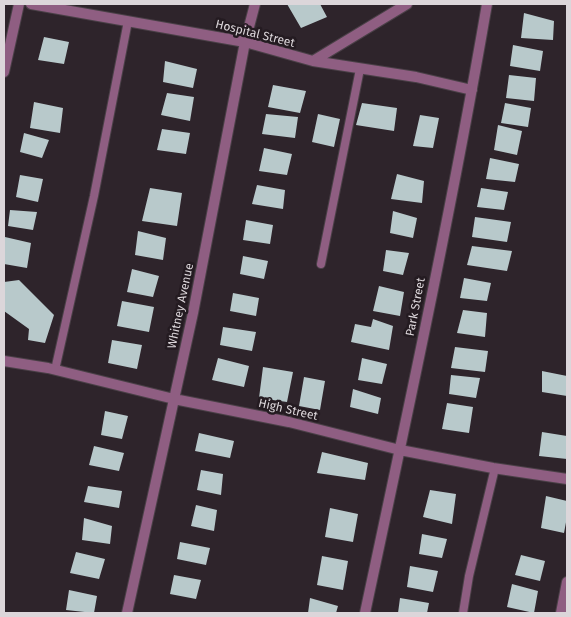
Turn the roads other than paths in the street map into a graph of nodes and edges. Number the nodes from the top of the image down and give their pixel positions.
1 (19, 4) edge
2 (31, 4) edge
3 (255, 4) edge
4 (407, 4) edge
5 (487, 4) edge
6 (128, 21) junction
7 (245, 42) junction
8 (313, 62) junction
9 (360, 69) junction
10 (4, 72) edge
11 (472, 90) junction
12 (321, 264) dead end
13 (4, 361) edge
14 (55, 370) junction
15 (174, 399) junction
16 (400, 450) junction
17 (495, 468) junction
18 (567, 480) edge
19 (567, 582) edge
20 (127, 613) edge
21 (365, 613) edge
22 (463, 613) edge
23 (561, 613) edge

1 - 10 street
2 - 6 street, Hospital Street
3 - 7 street, Whitney Avenue
4 - 8 street
5 - 11 street, Park Street
6 - 7 street, Hospital Street
6 - 14 lane
7 - 8 street, Hospital Street
7 - 15 street, Whitney Avenue
8 - 9 street, Hospital Street
9 - 11 street, Hospital Street
9 - 12 lane
11 - 16 street, Park Street
13 - 14 street, High Street
14 - 15 street, High Street
15 - 16 street, High Street
15 - 20 street, Whitney Avenue
16 - 17 street, High Street
16 - 21 street, Park Street
17 - 18 street, High Street
17 - 22 lane
19 - 23 street

